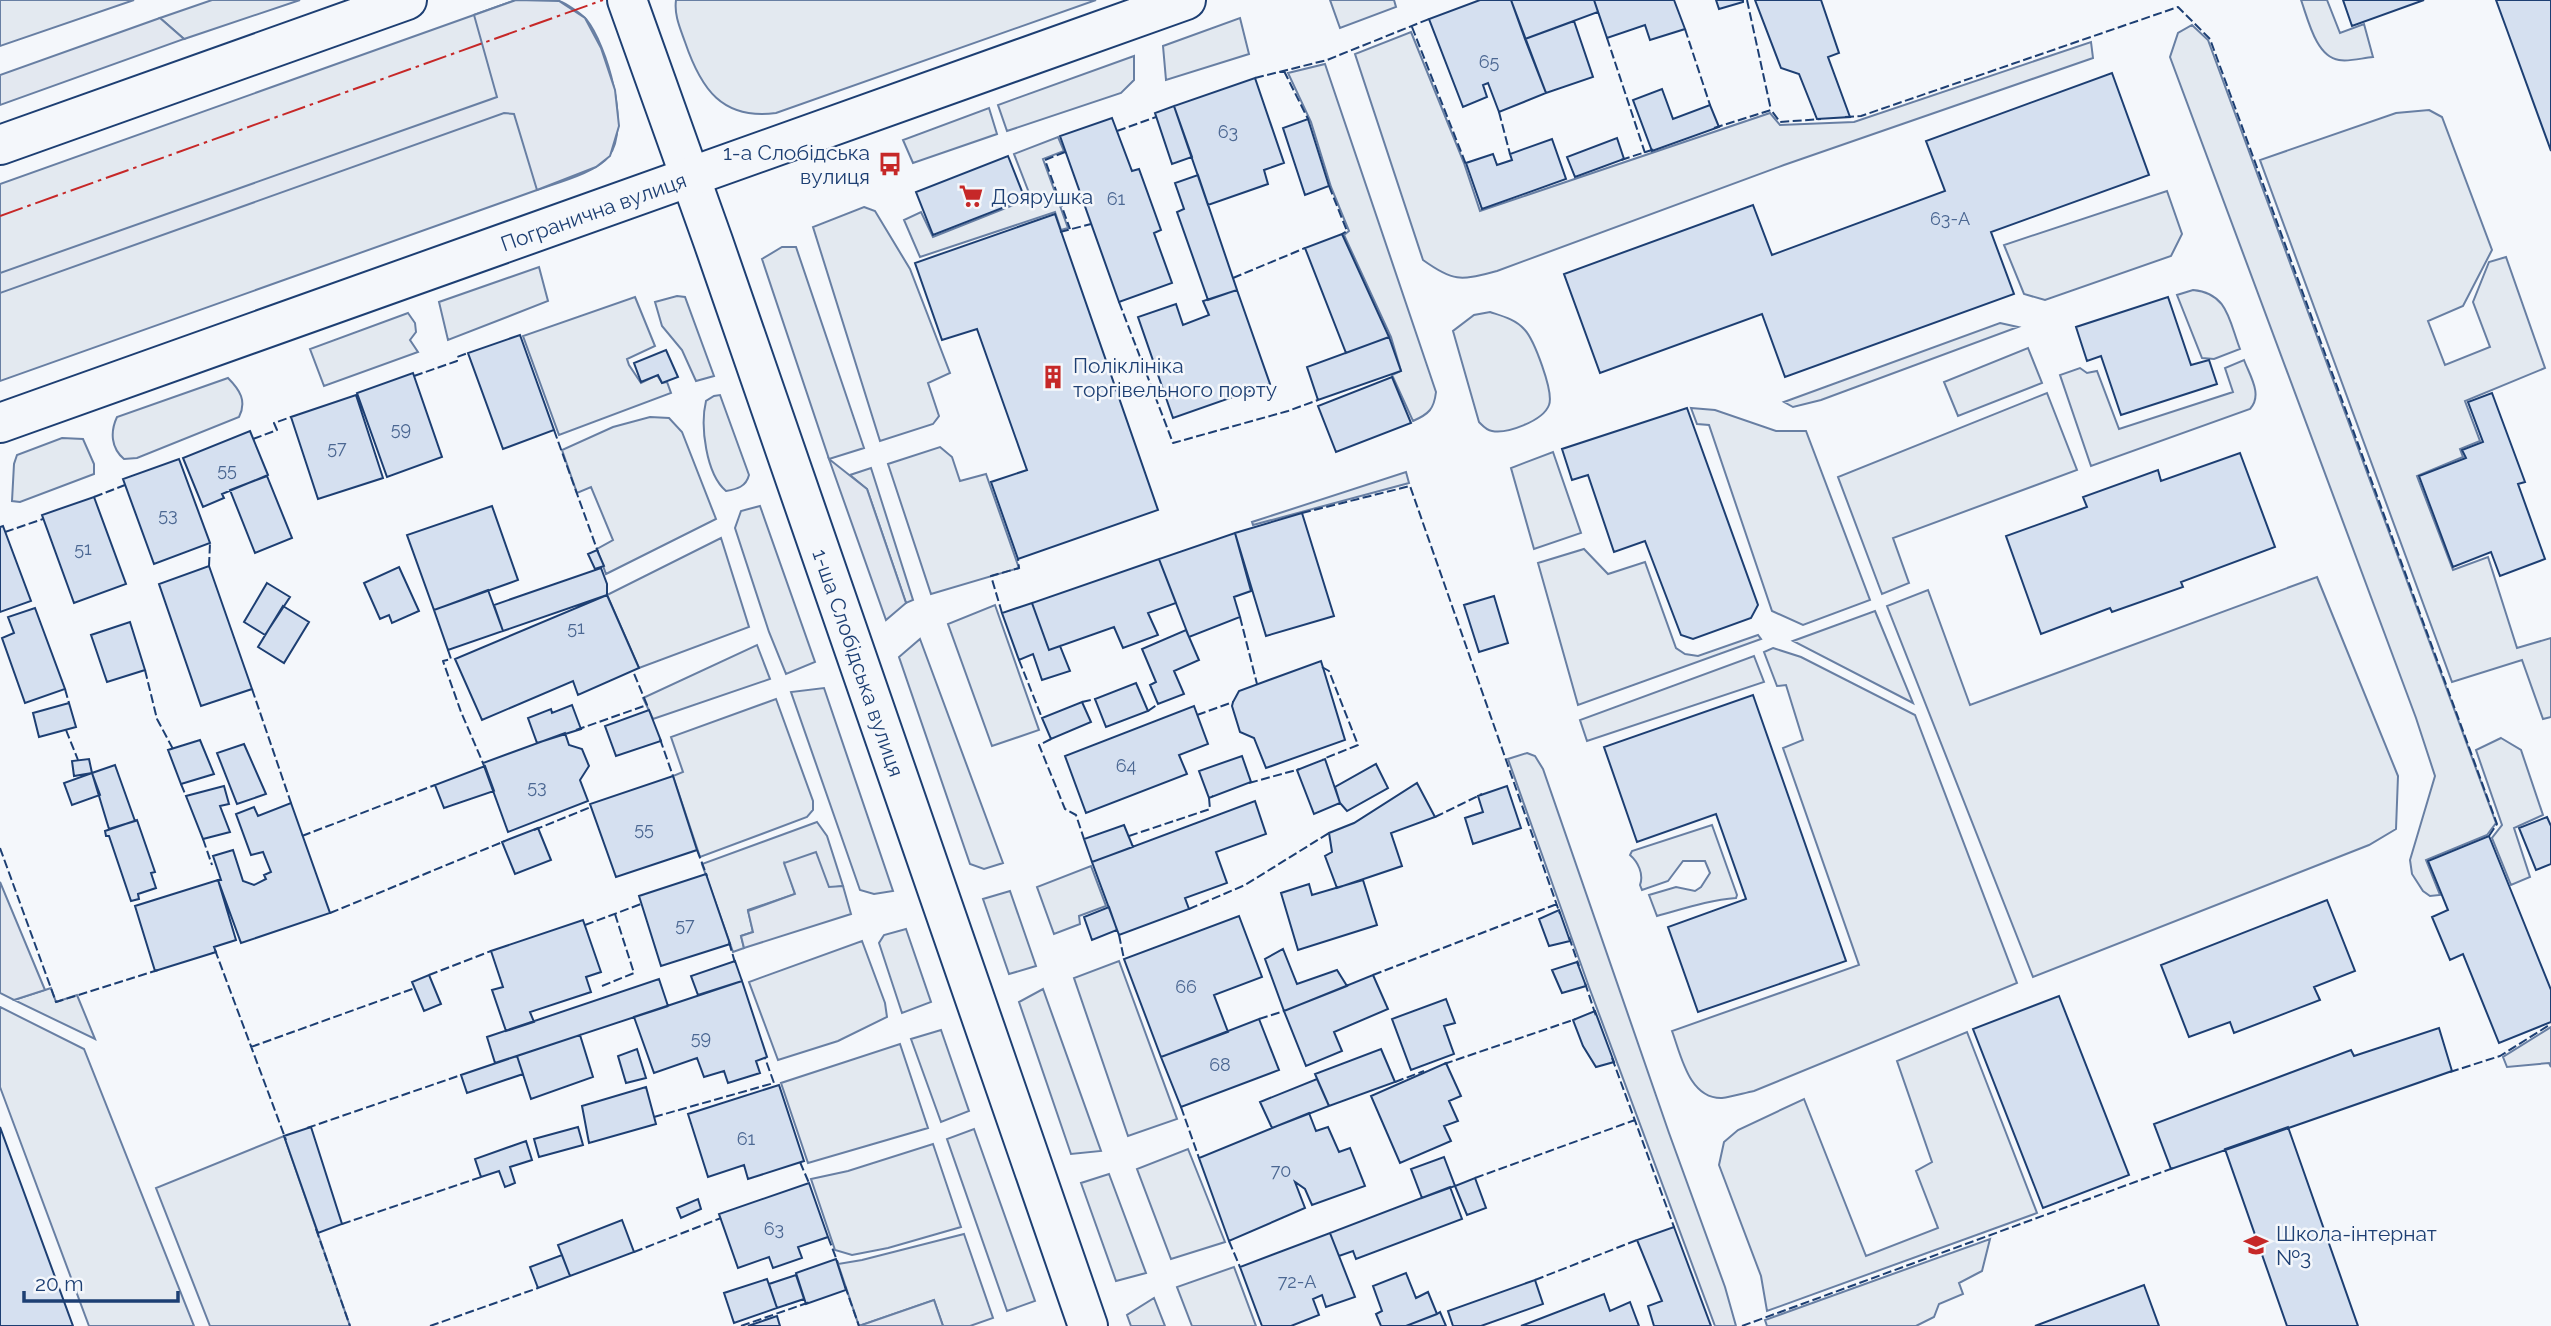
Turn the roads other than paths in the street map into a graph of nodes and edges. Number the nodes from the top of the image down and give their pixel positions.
1 (407, 0) edge
2 (627, 0) edge
3 (1186, 0) edge
4 (0, 145) edge
5 (690, 178) junction
6 (0, 423) edge
7 (1088, 1326) edge

1 - 4 main road
2 - 5 main road, 1-ша Слобідська вулиця
3 - 5 main road, Погранична вулиця
5 - 6 main road, Погранична вулиця
5 - 7 main road, 1-ша Слобідська вулиця

